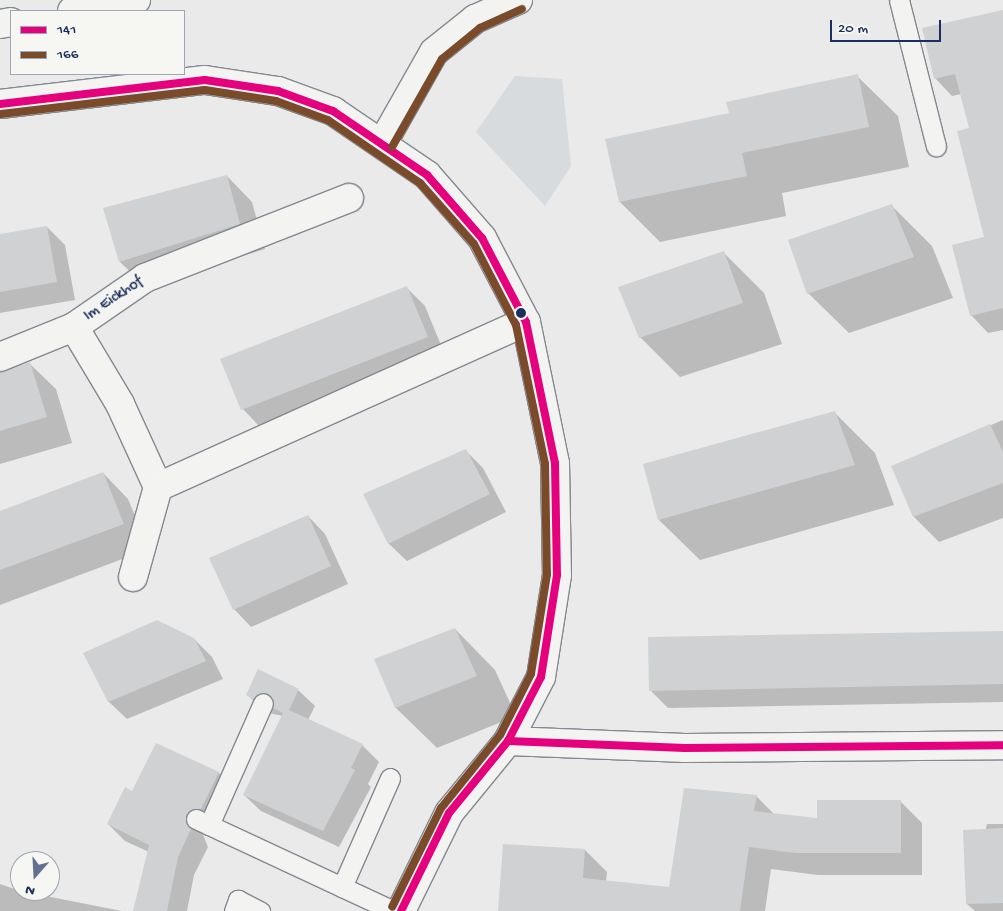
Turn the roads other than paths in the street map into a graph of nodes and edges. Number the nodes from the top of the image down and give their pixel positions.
1 (136, 0) edge
2 (518, 0) edge
3 (899, 0) edge
4 (78, 10) edge
5 (0, 104) edge
6 (383, 142) junction
7 (936, 146) dead end
8 (350, 198) dead end
9 (526, 322) junction
10 (74, 327) junction
11 (0, 356) edge
12 (158, 488) junction
13 (133, 577) dead end
14 (264, 704) dead end
15 (508, 741) junction
16 (1003, 745) edge
17 (390, 778) dead end
18 (342, 887) junction
19 (234, 911) edge
20 (260, 911) edge
21 (393, 911) edge
22 (400, 911) edge

1 - 4 street
2 - 6 street
3 - 7 lane
5 - 6 street
6 - 9 street
8 - 10 street, Im Eickhof
9 - 12 street
9 - 15 street
10 - 11 street, Im Eickhof
10 - 12 street, Im Eickhof
12 - 13 street
14 - 18 lane
15 - 16 street
15 - 22 street
17 - 18 lane
18 - 21 lane
19 - 20 lane

